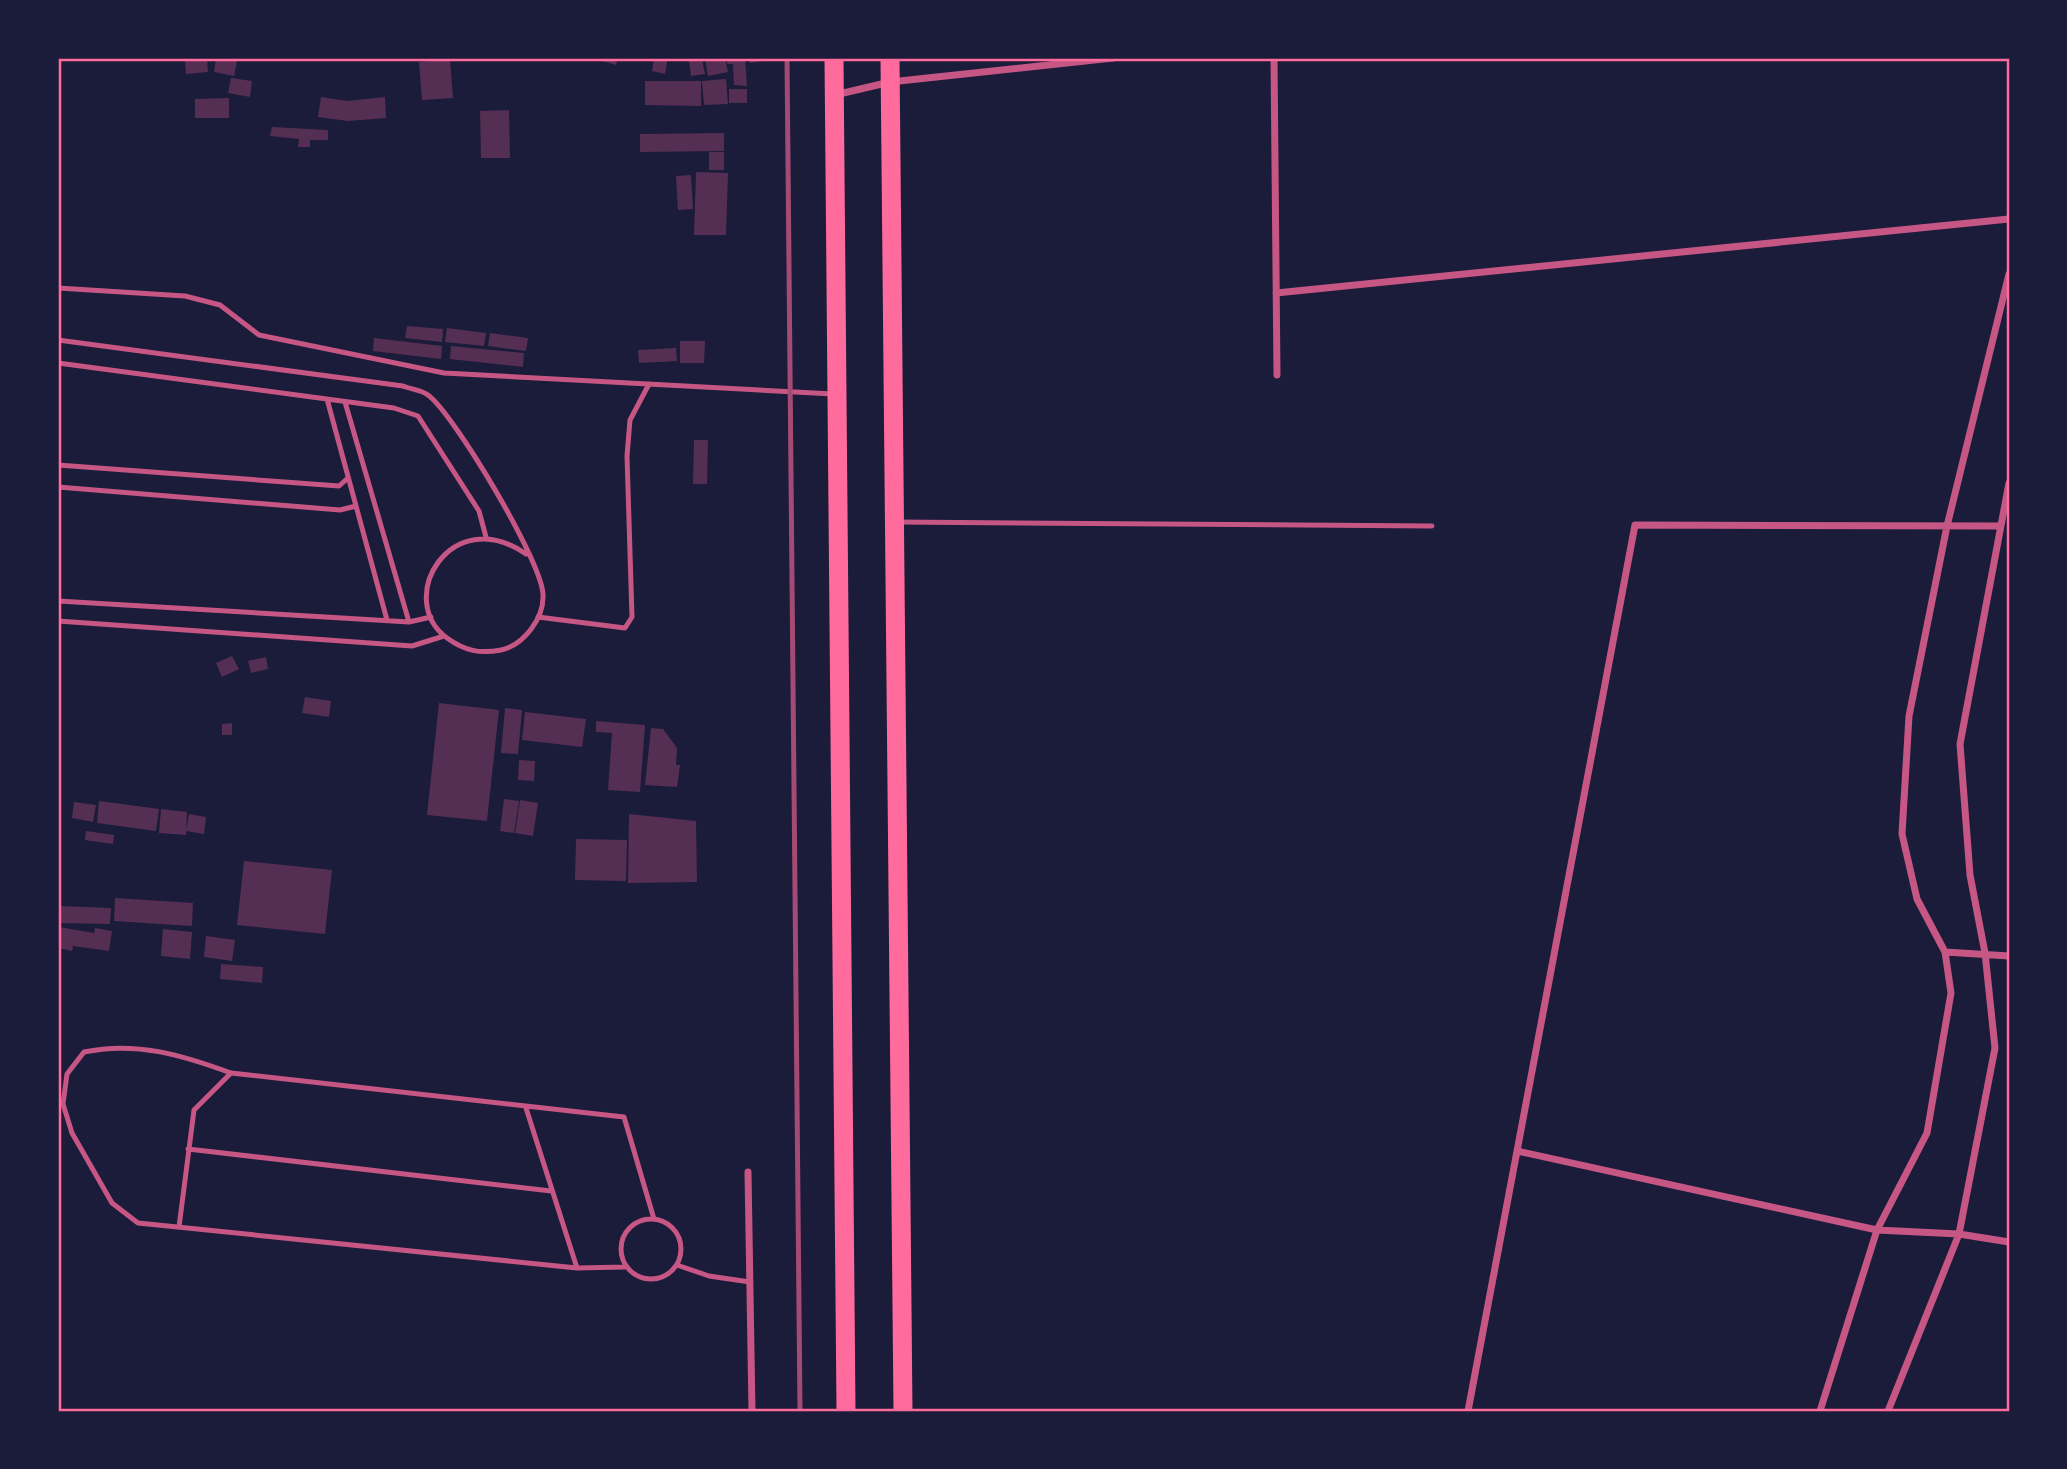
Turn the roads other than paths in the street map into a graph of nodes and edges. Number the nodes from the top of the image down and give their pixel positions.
1 (834, 58) edge
2 (890, 58) edge
3 (1113, 58) edge
4 (1274, 58) edge
5 (890, 82) junction
6 (834, 95) junction
7 (2009, 219) edge
8 (2009, 274) edge
9 (58, 288) edge
10 (1276, 293) junction
11 (58, 341) edge
12 (58, 362) edge
13 (1277, 375) dead end
14 (649, 384) junction
15 (837, 395) junction
16 (327, 399) junction
17 (345, 402) junction
18 (58, 465) edge
19 (348, 478) junction
20 (2009, 483) edge
21 (58, 487) edge
22 (356, 506) junction
23 (894, 522) junction
24 (1432, 526) dead end
25 (1947, 526) junction
26 (2000, 526) junction
27 (486, 537) junction
28 (526, 554) junction
29 (58, 601) edge
30 (431, 617) junction
31 (538, 617) junction
32 (387, 620) junction
33 (58, 621) edge
34 (409, 622) junction
35 (444, 636) junction
36 (1945, 952) junction
37 (1985, 953) junction
38 (2009, 956) edge
39 (232, 1073) junction
40 (526, 1108) junction
41 (188, 1149) junction
42 (1517, 1152) junction
43 (748, 1172) dead end
44 (551, 1191) junction
45 (654, 1219) junction
46 (179, 1227) junction
47 (1877, 1230) junction
48 (1959, 1234) junction
49 (2009, 1242) edge
50 (677, 1265) junction
51 (625, 1266) junction
52 (577, 1268) junction
53 (750, 1282) junction
54 (752, 1411) edge
55 (846, 1411) edge
56 (903, 1411) edge
57 (1468, 1411) edge
58 (1820, 1411) edge
59 (1888, 1411) edge

1 - 6 highway
2 - 5 highway
3 - 5 street
4 - 10 street
5 - 6 street
5 - 23 highway
6 - 15 highway
7 - 10 street
8 - 25 street
9 - 14 lane
10 - 13 street
11 - 28 lane
12 - 16 lane
14 - 15 lane
14 - 31 lane
15 - 55 highway
16 - 17 lane
16 - 19 lane
17 - 27 lane
17 - 34 lane
18 - 19 lane
19 - 22 lane
20 - 26 street
21 - 22 lane
22 - 32 lane
23 - 24 lane
23 - 56 highway
25 - 26 street
25 - 36 street
25 - 42 street
26 - 37 street
27 - 28 lane
27 - 30 lane
28 - 31 lane
29 - 32 lane
30 - 34 lane
30 - 35 lane
31 - 35 lane
32 - 34 lane
33 - 35 lane
36 - 37 street
36 - 47 street
37 - 38 street
37 - 48 street
39 - 40 lane
39 - 41 lane
39 - 46 lane
40 - 44 lane
40 - 45 lane
41 - 44 lane
41 - 46 lane
42 - 47 street
42 - 57 street
43 - 53 street
44 - 52 lane
45 - 50 lane
45 - 51 lane
46 - 52 lane
47 - 48 street
47 - 58 street
48 - 49 street
48 - 59 street
50 - 51 lane
50 - 53 lane
51 - 52 lane
53 - 54 street

